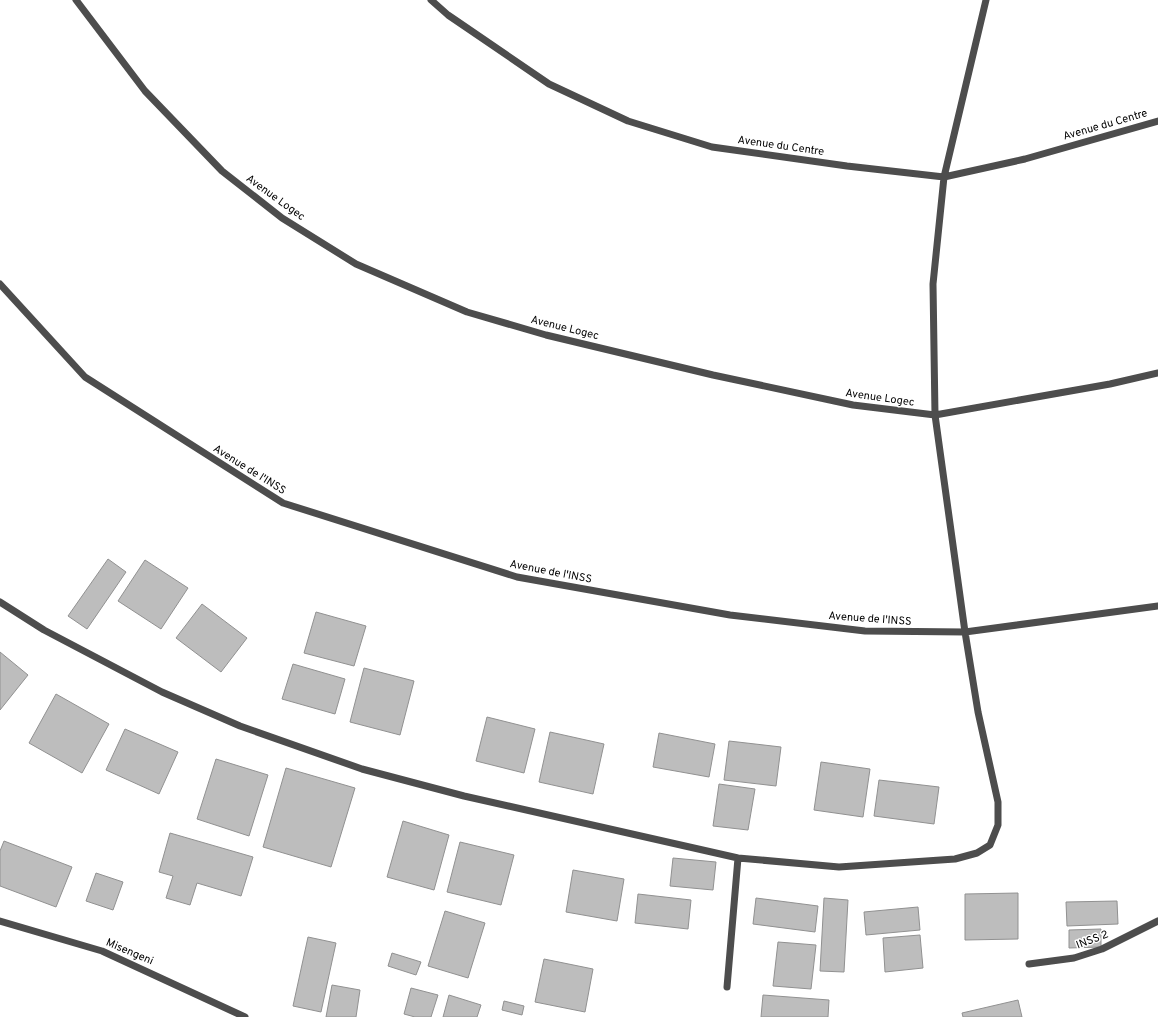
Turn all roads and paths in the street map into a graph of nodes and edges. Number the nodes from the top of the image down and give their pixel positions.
1 (76, 0) edge
2 (431, 0) edge
3 (986, 0) edge
4 (1158, 121) edge
5 (944, 177) junction
6 (0, 284) edge
7 (1158, 373) edge
8 (935, 415) junction
9 (0, 602) edge
10 (1158, 606) edge
11 (965, 632) junction
12 (738, 858) junction
13 (0, 921) edge
14 (1158, 921) edge
15 (1029, 964) dead end
16 (727, 987) dead end
17 (245, 1017) edge

1 - 8 street, Avenue Logec
2 - 5 street, Avenue du Centre
3 - 5 street
4 - 5 street, Avenue du Centre
5 - 8 street
6 - 11 street, Avenue de l'INSS
7 - 8 street, Avenue Logec
8 - 11 street
9 - 12 street
10 - 11 street, Avenue de l'INSS
11 - 12 street
12 - 16 street
13 - 17 street, Misengeni
14 - 15 street, INSS 2

